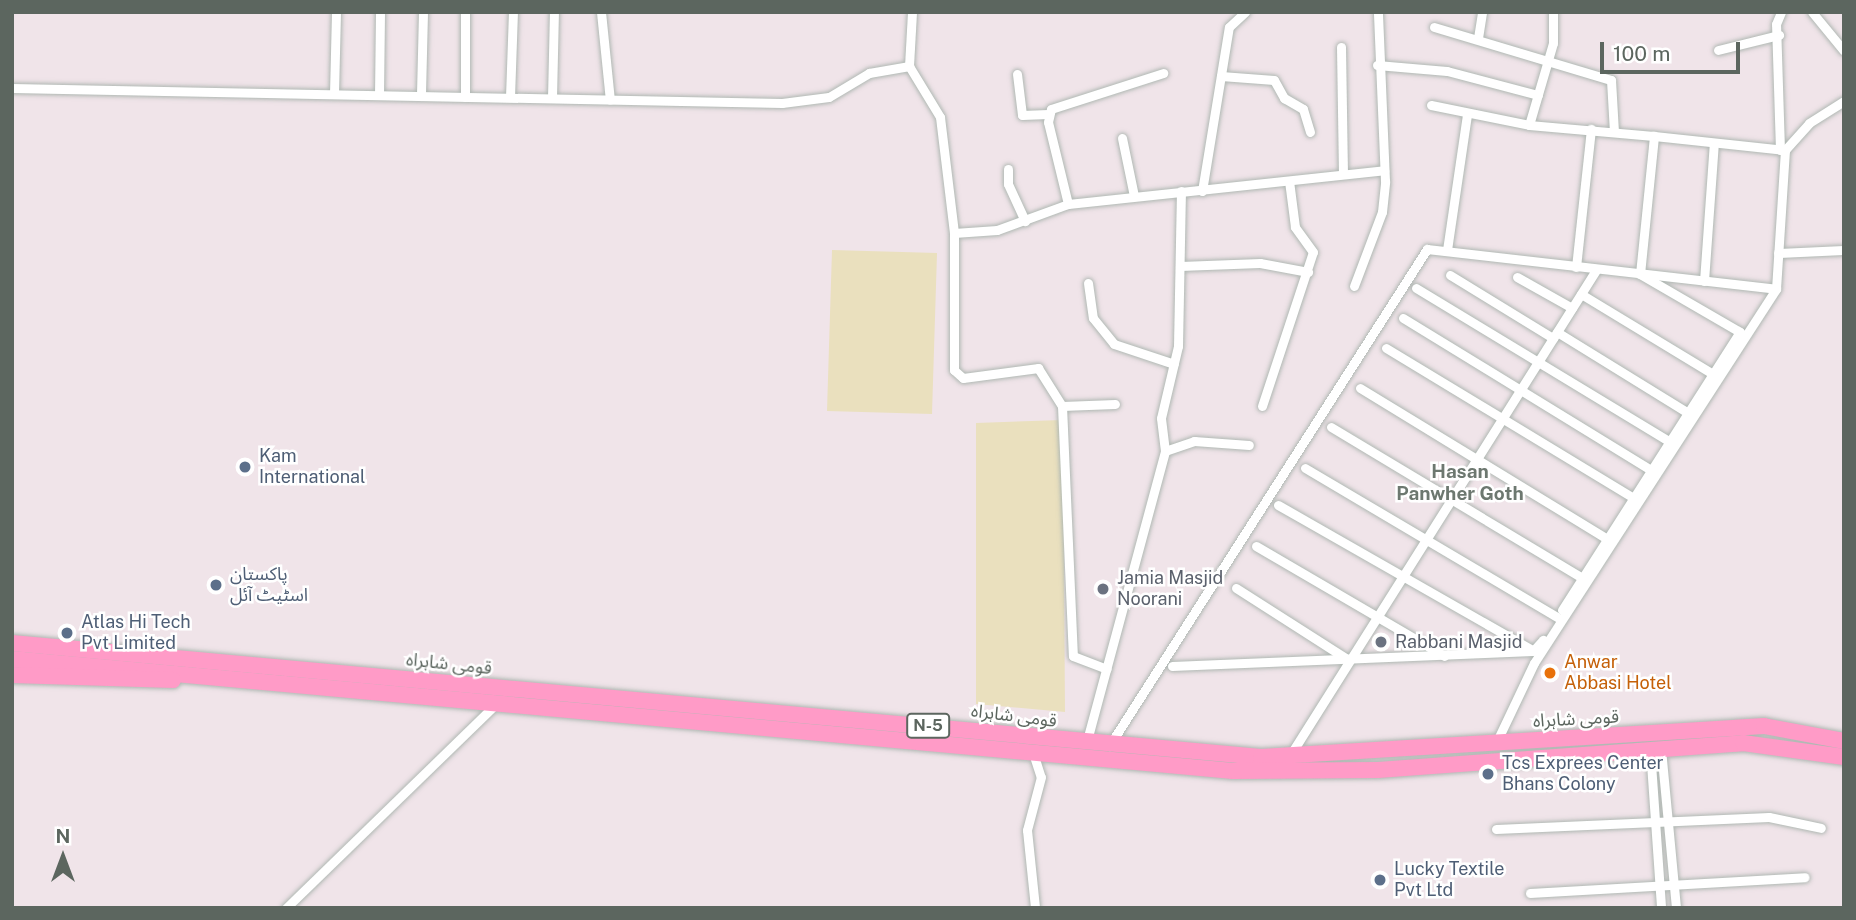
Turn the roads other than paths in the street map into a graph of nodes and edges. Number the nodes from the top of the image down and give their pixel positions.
1 (336, 12) edge
2 (380, 12) edge
3 (423, 12) edge
4 (465, 12) edge
5 (513, 12) edge
6 (554, 12) edge
7 (601, 12) edge
8 (912, 12) edge
9 (1245, 12) edge
10 (1378, 12) edge
11 (1482, 12) edge
12 (1553, 12) edge
13 (1781, 12) edge
14 (1812, 12) edge
15 (1434, 27) dead end
16 (1779, 35) junction
17 (1478, 38) junction
18 (1341, 47) dead end
19 (1718, 50) dead end
20 (1844, 51) edge
21 (1549, 57) junction
22 (1377, 65) junction
23 (909, 66) junction
24 (1017, 74) dead end
25 (1163, 74) dead end
26 (1221, 75) junction
27 (12, 88) edge
28 (334, 94) junction
29 (421, 94) junction
30 (379, 95) junction
31 (1538, 95) junction
32 (465, 97) junction
33 (510, 97) junction
34 (552, 98) junction
35 (610, 100) junction
36 (1844, 102) edge
37 (1432, 105) dead end
38 (1048, 114) junction
39 (1468, 114) junction
40 (1529, 125) junction
41 (1591, 129) junction
42 (1310, 132) dead end
43 (1614, 132) junction
44 (1654, 136) junction
45 (1122, 138) dead end
46 (1714, 143) junction
47 (1782, 150) junction
48 (1008, 169) dead end
49 (1384, 170) junction
50 (1343, 172) junction
51 (1289, 181) junction
52 (1181, 191) junction
53 (1202, 191) junction
54 (1134, 197) junction
55 (1068, 204) junction
56 (1025, 221) junction
57 (954, 233) junction
58 (1447, 250) junction
59 (1844, 250) edge
60 (1779, 253) junction
61 (1180, 267) junction
62 (1576, 267) junction
63 (1596, 270) junction
64 (1308, 272) junction
65 (1640, 274) junction
66 (1450, 275) dead end
67 (1517, 277) dead end
68 (1704, 281) junction
69 (1088, 283) dead end
70 (1354, 286) dead end
71 (1416, 288) dead end
72 (1776, 289) junction
73 (1581, 294) junction
74 (1572, 308) junction
75 (1403, 318) dead end
76 (1555, 335) junction
77 (1385, 348) dead end
78 (1538, 362) junction
79 (1174, 364) junction
80 (1713, 374) junction
81 (1360, 388) dead end
82 (1520, 389) junction
83 (1115, 404) dead end
84 (1062, 406) junction
85 (1262, 406) dead end
86 (1688, 413) junction
87 (1499, 422) junction
88 (1331, 427) dead end
89 (1670, 442) junction
90 (1249, 445) dead end
91 (1165, 451) junction
92 (1476, 459) junction
93 (1305, 468) dead end
94 (1651, 470) junction
95 (1634, 498) junction
96 (1451, 499) junction
97 (1278, 505) dead end
98 (1427, 537) junction
99 (1607, 539) junction
100 (1256, 546) dead end
101 (1401, 577) junction
102 (1582, 578) junction
103 (1236, 588) dead end
104 (1376, 615) junction
105 (1557, 617) junction
106 (12, 643) edge
107 (1533, 651) junction
108 (1446, 657) junction
109 (12, 659) edge
110 (1348, 660) junction
111 (1172, 666) dead end
112 (1107, 669) junction
113 (12, 675) edge
114 (210, 675) junction
115 (494, 706) junction
116 (1844, 741) edge
117 (1496, 743) junction
118 (1086, 744) junction
119 (1109, 746) junction
120 (1656, 749) junction
121 (1033, 752) junction
122 (1844, 757) edge
123 (1288, 758) junction
124 (1668, 818) junction
125 (1655, 820) junction
126 (1821, 828) dead end
127 (1496, 829) dead end
128 (1805, 877) dead end
129 (1674, 884) junction
130 (1659, 885) junction
131 (1530, 893) dead end
132 (286, 908) edge
133 (1035, 908) edge
134 (1661, 908) edge
135 (1676, 908) edge

1 - 28 street
2 - 30 street
3 - 29 street
4 - 32 street
5 - 33 street
6 - 34 street
7 - 35 street
8 - 23 street
9 - 26 street
10 - 22 street
11 - 17 street
12 - 21 street
13 - 16 street
14 - 20 street
15 - 17 street
16 - 19 street
16 - 47 street
17 - 21 street
18 - 50 street
21 - 31 street
21 - 43 street
22 - 31 street
22 - 49 street
23 - 35 street
23 - 57 street
24 - 38 street
25 - 38 street
26 - 42 street
26 - 53 street
27 - 28 street
28 - 30 street
29 - 30 street
29 - 32 street
31 - 40 street
32 - 33 street
33 - 34 street
34 - 35 street
36 - 47 street
37 - 39 street
38 - 55 street
39 - 40 street
39 - 58 street
40 - 41 street
41 - 43 street
41 - 62 street
43 - 44 street
44 - 46 street
44 - 65 street
45 - 54 street
46 - 47 street
46 - 68 street
47 - 60 street
48 - 56 street
49 - 50 street
49 - 70 street
50 - 51 street
51 - 53 street
51 - 64 street
52 - 53 street
52 - 54 street
52 - 61 street
54 - 55 street
55 - 56 street
56 - 57 street
57 - 84 street
58 - 62 street
58 - 119 street
59 - 60 street
60 - 72 street
61 - 64 street
61 - 79 street
62 - 63 street
63 - 65 street
63 - 73 street
64 - 85 street
65 - 68 street
65 - 80 street
66 - 76 street
67 - 74 street
68 - 72 street
69 - 79 street
71 - 78 street
72 - 117 street
73 - 74 street
73 - 80 street
74 - 76 street
75 - 82 street
76 - 78 street
76 - 86 street
77 - 87 street
78 - 82 street
78 - 89 street
79 - 91 street
80 - 86 street
81 - 92 street
82 - 87 street
82 - 94 street
83 - 84 street
84 - 112 street
86 - 89 street
87 - 92 street
87 - 95 street
88 - 96 street
89 - 94 street
90 - 91 street
91 - 112 street
92 - 96 street
92 - 99 street
93 - 98 street
94 - 95 street
95 - 99 street
96 - 98 street
96 - 102 street
97 - 101 street
98 - 101 street
98 - 105 street
99 - 102 street
100 - 104 street
101 - 104 street
101 - 107 street
102 - 105 street
103 - 110 street
104 - 108 street
104 - 110 street
105 - 107 street
106 - 118 highway, قومی شاہراہ / N-5
107 - 108 street
108 - 110 street
109 - 114 highway, قومی شاہراہ / N-5
110 - 111 street
110 - 123 street
112 - 118 street
113 - 114 highway
114 - 115 highway, قومی شاہراہ / N-5
115 - 121 highway, قومی شاہراہ / N-5
115 - 132 street
116 - 117 highway, قومی شاہراہ / N-5
117 - 123 highway, قومی شاہراہ / N-5
118 - 119 highway, قومی شاہراہ / N-5
119 - 123 highway, قومی شاہراہ / N-5
120 - 121 highway, قومی شاہراہ / N-5
120 - 122 highway, قومی شاہراہ / N-5
120 - 124 street
120 - 125 street
121 - 133 street
124 - 125 street
124 - 126 street
124 - 129 street
125 - 127 street
125 - 130 street
128 - 129 street
129 - 130 street
129 - 135 street
130 - 131 street
130 - 134 street

